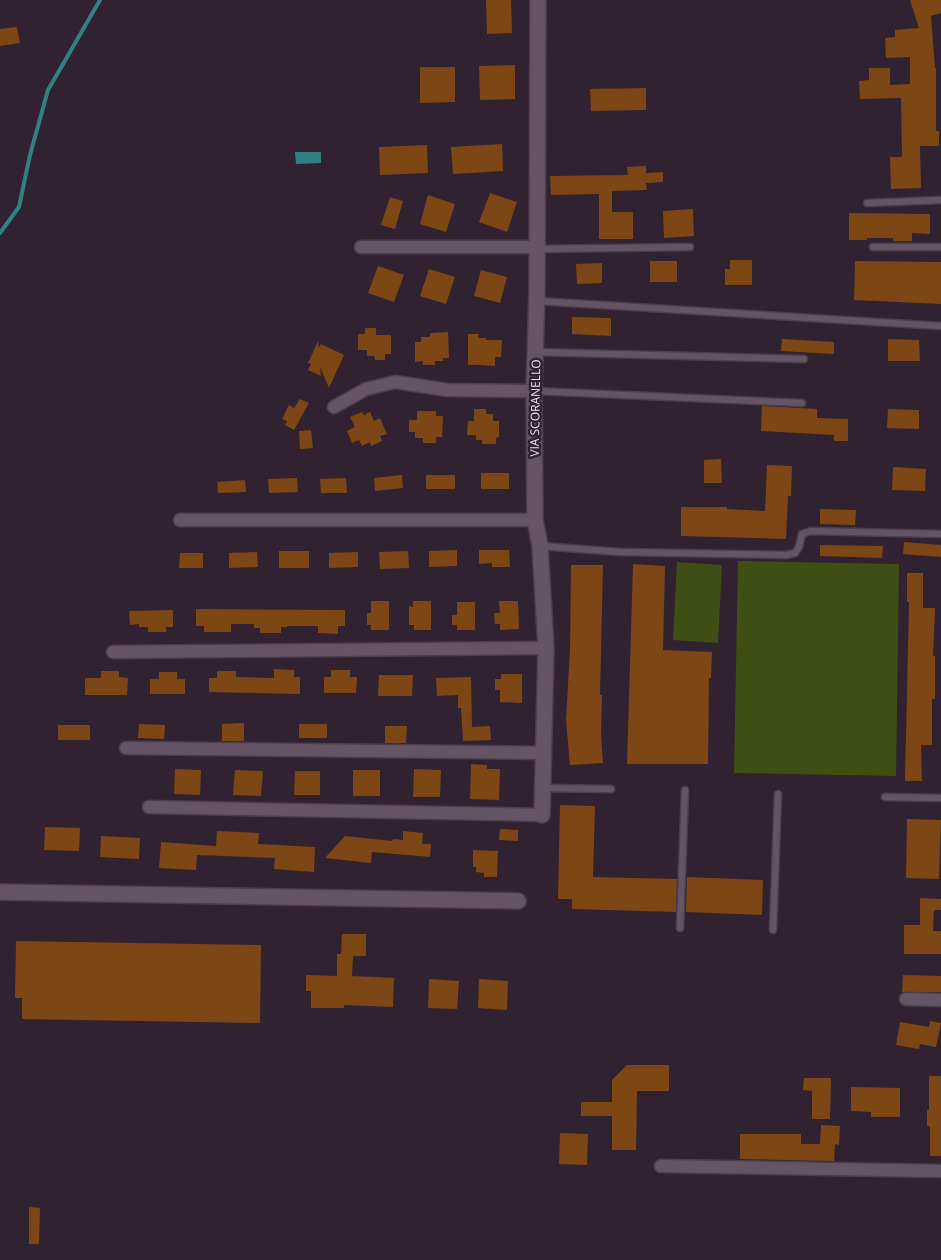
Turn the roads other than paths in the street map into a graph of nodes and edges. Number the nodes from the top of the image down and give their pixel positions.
1 (538, 0) edge
2 (941, 200) edge
3 (866, 203) dead end
4 (690, 246) dead end
5 (941, 246) edge
6 (361, 247) dead end
7 (873, 247) dead end
8 (537, 248) junction
9 (537, 301) junction
10 (941, 326) edge
11 (535, 352) junction
12 (804, 359) dead end
13 (534, 391) junction
14 (802, 403) dead end
15 (334, 407) dead end
16 (180, 520) dead end
17 (535, 520) junction
18 (941, 534) edge
19 (540, 546) junction
20 (546, 648) junction
21 (113, 652) dead end
22 (126, 748) dead end
23 (544, 753) junction
24 (543, 788) junction
25 (611, 789) dead end
26 (685, 790) dead end
27 (778, 794) dead end
28 (884, 797) dead end
29 (941, 798) edge
30 (148, 807) dead end
31 (542, 815) joint
32 (0, 892) edge
33 (518, 901) dead end
34 (680, 928) dead end
35 (773, 930) dead end
36 (906, 999) dead end
37 (941, 1000) edge
38 (660, 1166) dead end
39 (941, 1171) edge

1 - 8 street, VIA SCORANELLO
2 - 3 lane
4 - 8 lane
5 - 7 lane
6 - 8 street
8 - 9 street, VIA SCORANELLO
9 - 10 lane
9 - 11 street, VIA SCORANELLO
11 - 12 lane
11 - 13 street, VIA SCORANELLO
13 - 14 lane
13 - 15 street
13 - 17 street, VIA SCORANELLO
16 - 17 street
17 - 19 street, VIA SCORANELLO
18 - 19 lane
19 - 20 street, VIA SCORANELLO
20 - 21 street
20 - 23 street, VIA SCORANELLO
22 - 23 street
23 - 24 street, VIA SCORANELLO
24 - 25 lane
24 - 31 street, VIA SCORANELLO
26 - 34 lane
27 - 35 lane
28 - 29 lane
30 - 31 street
32 - 33 street
36 - 37 street
38 - 39 street

